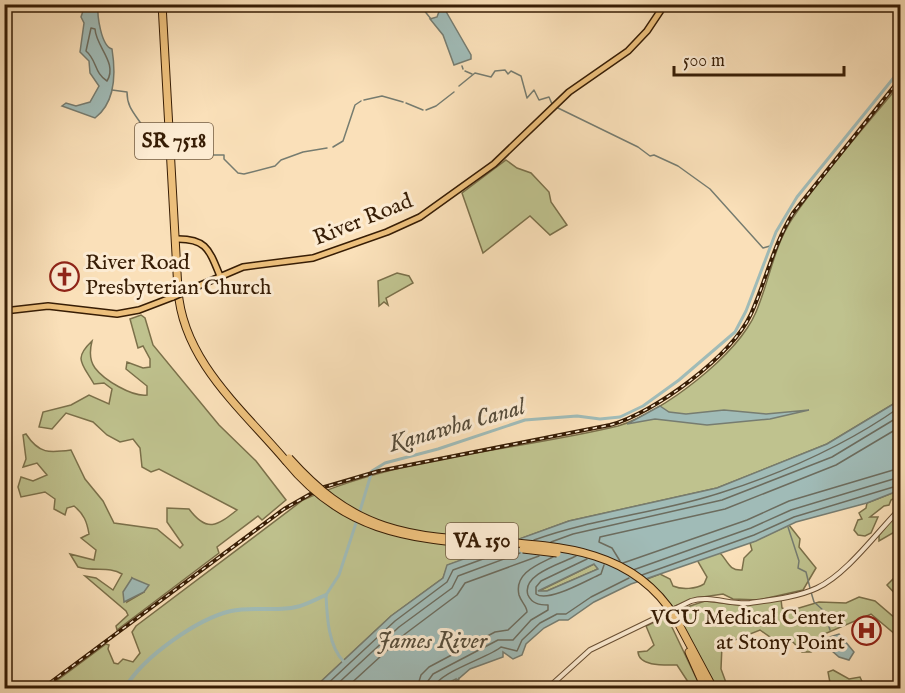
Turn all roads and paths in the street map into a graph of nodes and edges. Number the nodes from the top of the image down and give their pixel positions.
1 (164, 4) edge
2 (665, 4) edge
3 (177, 239) junction
4 (220, 276) junction
5 (4, 311) edge
6 (900, 509) edge
7 (673, 618) junction
8 (548, 688) edge
9 (706, 688) edge
10 (713, 688) edge

1 - 3 highway, SR 7518
2 - 4 main road, River Road
3 - 4 main road
3 - 7 highway, VA 150, bridge
4 - 5 main road, River Road, bridge
6 - 8 street
7 - 9 highway, VA 150
7 - 10 highway, VA 150

